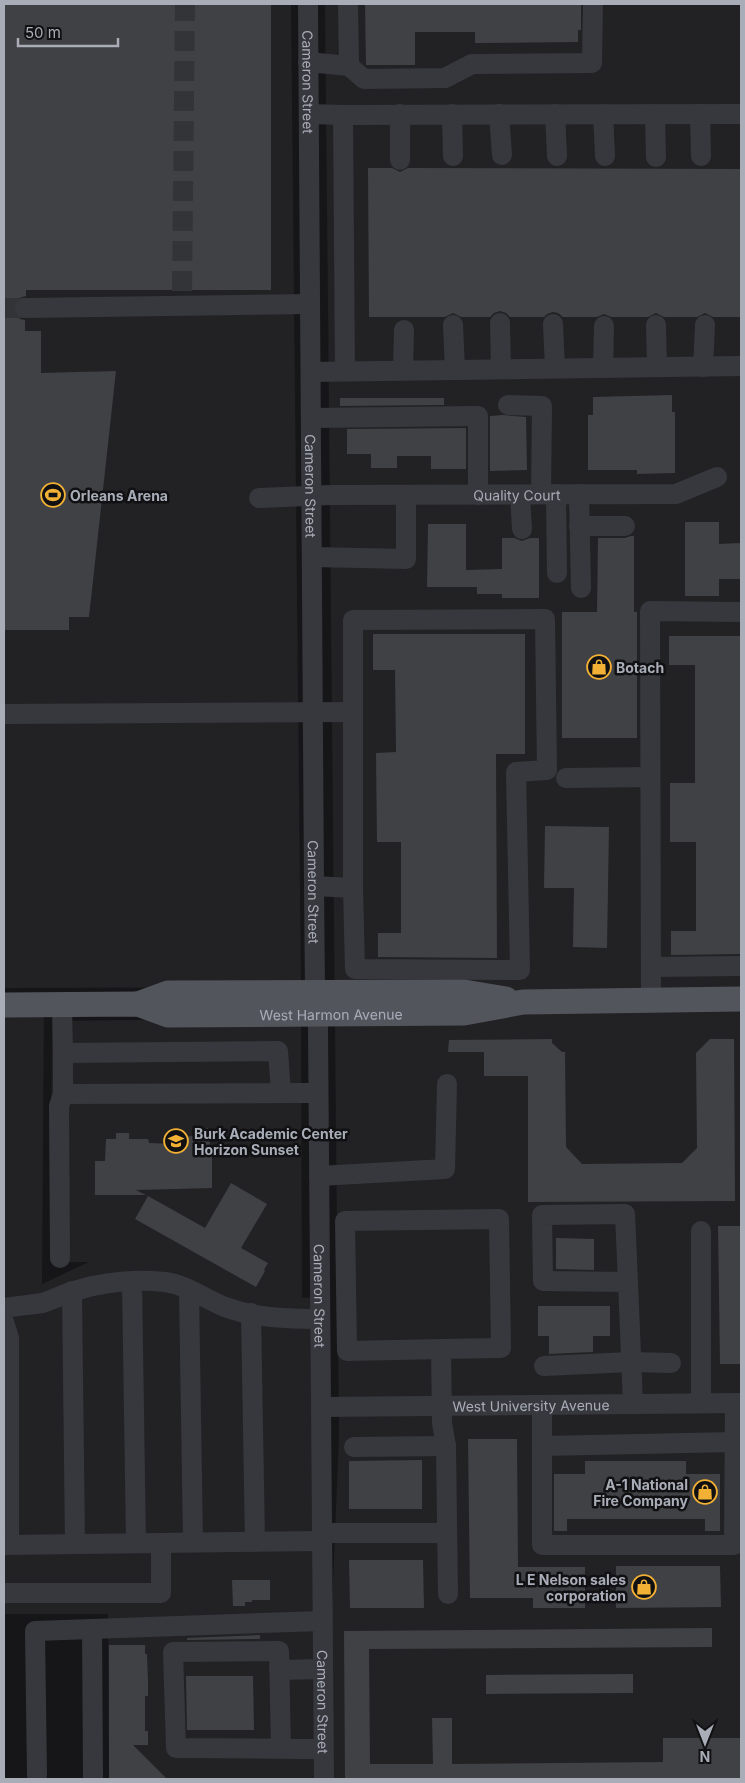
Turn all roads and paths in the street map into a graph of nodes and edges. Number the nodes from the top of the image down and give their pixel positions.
1 (308, 4) edge
2 (348, 4) edge
3 (593, 4) edge
4 (308, 62) junction
5 (349, 66) junction
6 (309, 114) junction
7 (343, 114) junction
8 (400, 114) junction
9 (452, 114) junction
10 (499, 114) junction
11 (555, 114) junction
12 (604, 114) junction
13 (655, 114) junction
14 (700, 114) junction
15 (741, 114) edge
16 (453, 156) dead end
17 (502, 156) dead end
18 (557, 156) dead end
19 (605, 156) dead end
20 (701, 156) dead end
21 (656, 157) dead end
22 (400, 160) dead end
23 (310, 304) junction
24 (26, 308) tunnel mouth
25 (500, 323) dead end
26 (553, 324) dead end
27 (453, 325) dead end
28 (656, 325) dead end
29 (705, 325) dead end
30 (604, 326) dead end
31 (404, 330) dead end
32 (703, 366) junction
33 (741, 366) edge
34 (657, 367) junction
35 (555, 368) junction
36 (603, 368) junction
37 (501, 369) junction
38 (403, 370) junction
39 (455, 370) junction
40 (345, 371) junction
41 (311, 372) junction
42 (508, 405) dead end
43 (312, 418) junction
44 (718, 477) dead end
45 (549, 494) junction
46 (579, 494) junction
47 (406, 495) junction
48 (478, 495) junction
49 (520, 495) junction
50 (312, 496) junction
51 (259, 498) dead end
52 (579, 526) junction
53 (625, 526) dead end
54 (522, 529) dead end
55 (313, 557) junction
56 (557, 573) dead end
57 (581, 588) dead end
58 (741, 612) edge
59 (314, 711) junction
60 (353, 712) junction
61 (4, 714) edge
62 (650, 777) junction
63 (566, 778) dead end
64 (314, 886) junction
65 (353, 888) junction
66 (741, 966) edge
67 (651, 968) junction
68 (741, 999) edge
69 (651, 1000) junction
70 (316, 1003) junction
71 (4, 1005) edge
72 (62, 1005) junction
73 (63, 1053) junction
74 (447, 1084) dead end
75 (318, 1093) junction
76 (63, 1094) junction
77 (281, 1094) junction
78 (318, 1176) junction
79 (701, 1231) dead end
80 (60, 1258) dead end
81 (132, 1281) junction
82 (628, 1282) junction
83 (189, 1290) junction
84 (72, 1291) junction
85 (4, 1308) edge
86 (251, 1313) junction
87 (320, 1319) junction
88 (4, 1322) edge
89 (441, 1349) junction
90 (631, 1362) junction
91 (671, 1363) dead end
92 (544, 1366) dead end
93 (701, 1403) junction
94 (738, 1403) edge
95 (633, 1404) junction
96 (542, 1405) junction
97 (442, 1406) junction
98 (320, 1407) junction
99 (735, 1442) junction
100 (446, 1446) junction
101 (542, 1446) junction
102 (354, 1447) dead end
103 (447, 1533) junction
104 (322, 1537) junction
105 (193, 1542) junction
106 (255, 1542) junction
107 (136, 1543) junction
108 (161, 1543) junction
109 (75, 1544) junction
110 (6, 1545) edge
111 (4, 1593) edge
112 (448, 1594) dead end
113 (322, 1621) junction
114 (92, 1628) junction
115 (323, 1669) junction
116 (279, 1670) junction
117 (281, 1748) junction
118 (323, 1749) junction
119 (37, 1775) dead end
120 (93, 1776) dead end
121 (324, 1779) edge

1 - 4 street, Cameron Street
2 - 5 street
3 - 5 street
4 - 5 street
4 - 6 street, Cameron Street
6 - 7 street
6 - 23 street, Cameron Street
7 - 8 street
7 - 40 street
8 - 9 street
8 - 22 street
9 - 10 street
9 - 16 street
10 - 11 street
10 - 17 street
11 - 12 street
11 - 18 street
12 - 13 street
12 - 19 street
13 - 14 street
13 - 21 street
14 - 15 street
14 - 20 street
23 - 24 street
23 - 41 street, Cameron Street
25 - 37 street
26 - 35 street
27 - 39 street
28 - 34 street
29 - 32 street
30 - 36 street
31 - 38 street
32 - 33 street
32 - 34 street
34 - 36 street
35 - 36 street
35 - 37 street
37 - 39 street
38 - 39 street
38 - 40 street
40 - 41 street
41 - 43 street, Cameron Street
42 - 45 street
43 - 48 street
43 - 50 street, Cameron Street
44 - 46 street, Quality Court
45 - 46 street, Quality Court
45 - 49 street, Quality Court
45 - 56 street
46 - 52 street
47 - 48 street, Quality Court
47 - 50 street, Quality Court
47 - 55 street
48 - 49 street, Quality Court
49 - 54 street
50 - 51 street, Quality Court
50 - 55 street, Cameron Street
52 - 53 street
52 - 57 street
55 - 59 street, Cameron Street
58 - 62 street
59 - 60 street
59 - 61 street
59 - 64 street, Cameron Street
60 - 65 street
60 - 65 street
62 - 63 street
62 - 67 street
64 - 65 street
64 - 70 street, Cameron Street
66 - 67 street
67 - 69 street
68 - 69 main road, West Harmon Avenue
69 - 70 main road, West Harmon Avenue
70 - 72 main road, West Harmon Avenue
70 - 75 street, Cameron Street
71 - 72 main road, West Harmon Avenue
72 - 73 street
73 - 76 street
73 - 77 street
74 - 78 street
75 - 77 street
75 - 78 street, Cameron Street
76 - 77 street
76 - 80 street
78 - 87 street, Cameron Street
79 - 93 street
81 - 83 street
81 - 84 street
81 - 107 street
82 - 82 street
82 - 90 street
83 - 86 street
83 - 105 street
84 - 85 street
84 - 109 street
86 - 87 street
86 - 106 street
87 - 98 street, Cameron Street
88 - 110 street
89 - 89 street
89 - 97 street
90 - 91 street
90 - 92 street
90 - 95 street
93 - 94 street, West University Avenue
93 - 95 street, West University Avenue
94 - 99 street
95 - 96 street, West University Avenue
96 - 97 street, West University Avenue
96 - 101 street
97 - 98 street, West University Avenue
97 - 100 street
98 - 104 street, Cameron Street
99 - 101 street
99 - 101 street
100 - 102 street
100 - 103 street
103 - 104 street
103 - 112 street
104 - 106 street
104 - 113 street, Cameron Street
105 - 106 street
105 - 108 street
107 - 108 street
107 - 109 street
108 - 111 street
109 - 110 street
113 - 114 street
113 - 115 street, Cameron Street
114 - 119 street
114 - 120 street
115 - 116 street
115 - 118 street, Cameron Street
116 - 117 street
116 - 117 street
117 - 118 street
118 - 121 street, Cameron Street

